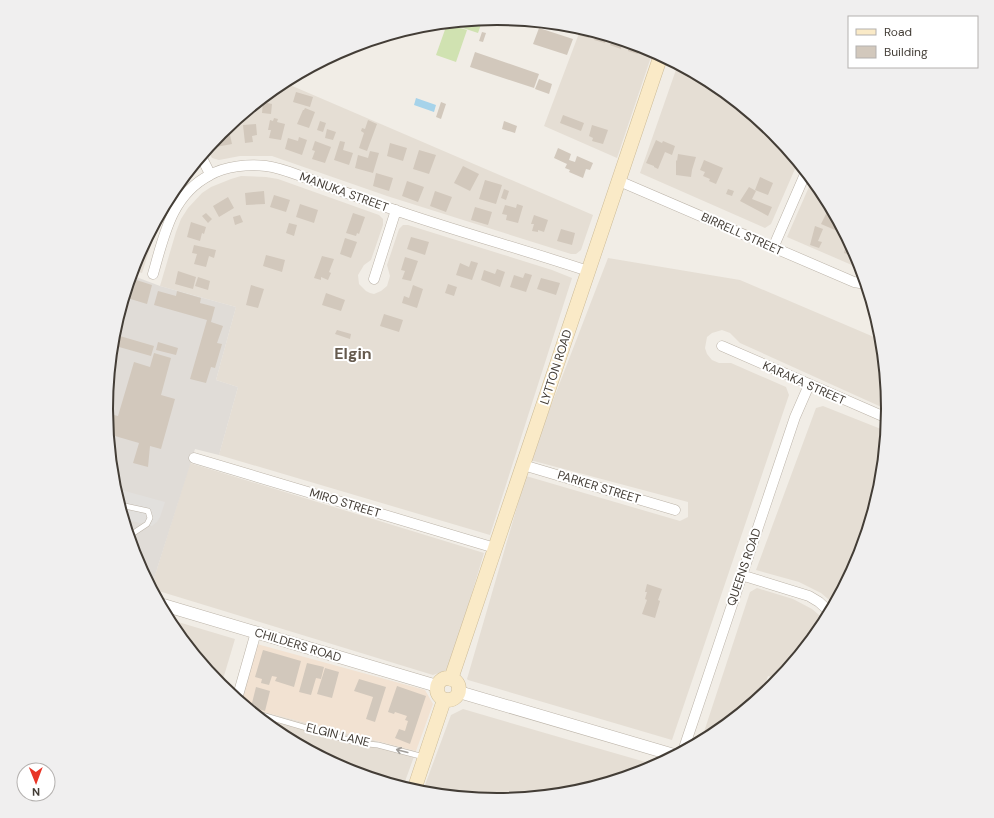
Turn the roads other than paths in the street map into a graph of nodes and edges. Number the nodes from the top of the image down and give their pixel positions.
1 (659, 61) edge
2 (204, 161) edge
3 (210, 174) junction
4 (804, 177) edge
5 (619, 181) junction
6 (396, 210) junction
7 (773, 248) junction
8 (588, 271) junction
9 (153, 274) dead end
10 (374, 279) dead end
11 (860, 283) edge
12 (722, 346) dead end
13 (809, 385) junction
14 (881, 415) edge
15 (194, 458) dead end
16 (524, 465) junction
17 (126, 506) edge
18 (675, 510) dead end
19 (133, 533) edge
20 (495, 548) junction
21 (741, 574) junction
22 (167, 606) edge
23 (825, 608) edge
24 (256, 632) junction
25 (451, 679) junction
26 (437, 686) junction
27 (459, 692) junction
28 (239, 693) edge
29 (444, 700) junction
30 (266, 716) edge
31 (685, 744) edge
32 (667, 753) edge
33 (425, 757) junction
34 (416, 784) edge

1 - 5 main road, LYTTON ROAD
2 - 3 street
3 - 6 street, MANUKA STREET
3 - 9 street, MANUKA STREET
4 - 7 street
5 - 7 street, BIRRELL STREET
5 - 8 main road, LYTTON ROAD
6 - 8 street, MANUKA STREET
6 - 10 street
7 - 11 street, BIRRELL STREET
8 - 16 main road, LYTTON ROAD
12 - 13 street, KARAKA STREET
13 - 14 street, KARAKA STREET
13 - 21 street, QUEENS ROAD
15 - 20 street, MIRO STREET
16 - 18 street, PARKER STREET
16 - 20 main road, LYTTON ROAD
17 - 19 lane
20 - 25 main road, LYTTON ROAD
21 - 23 street
21 - 31 street, QUEENS ROAD
22 - 24 street, CHILDERS ROAD
24 - 26 street, CHILDERS ROAD
24 - 28 street
25 - 26 main road
25 - 27 main road
26 - 29 main road
27 - 29 main road
27 - 32 street
29 - 33 main road
33 -> 30 lane, ELGIN LANE
33 - 34 main road

